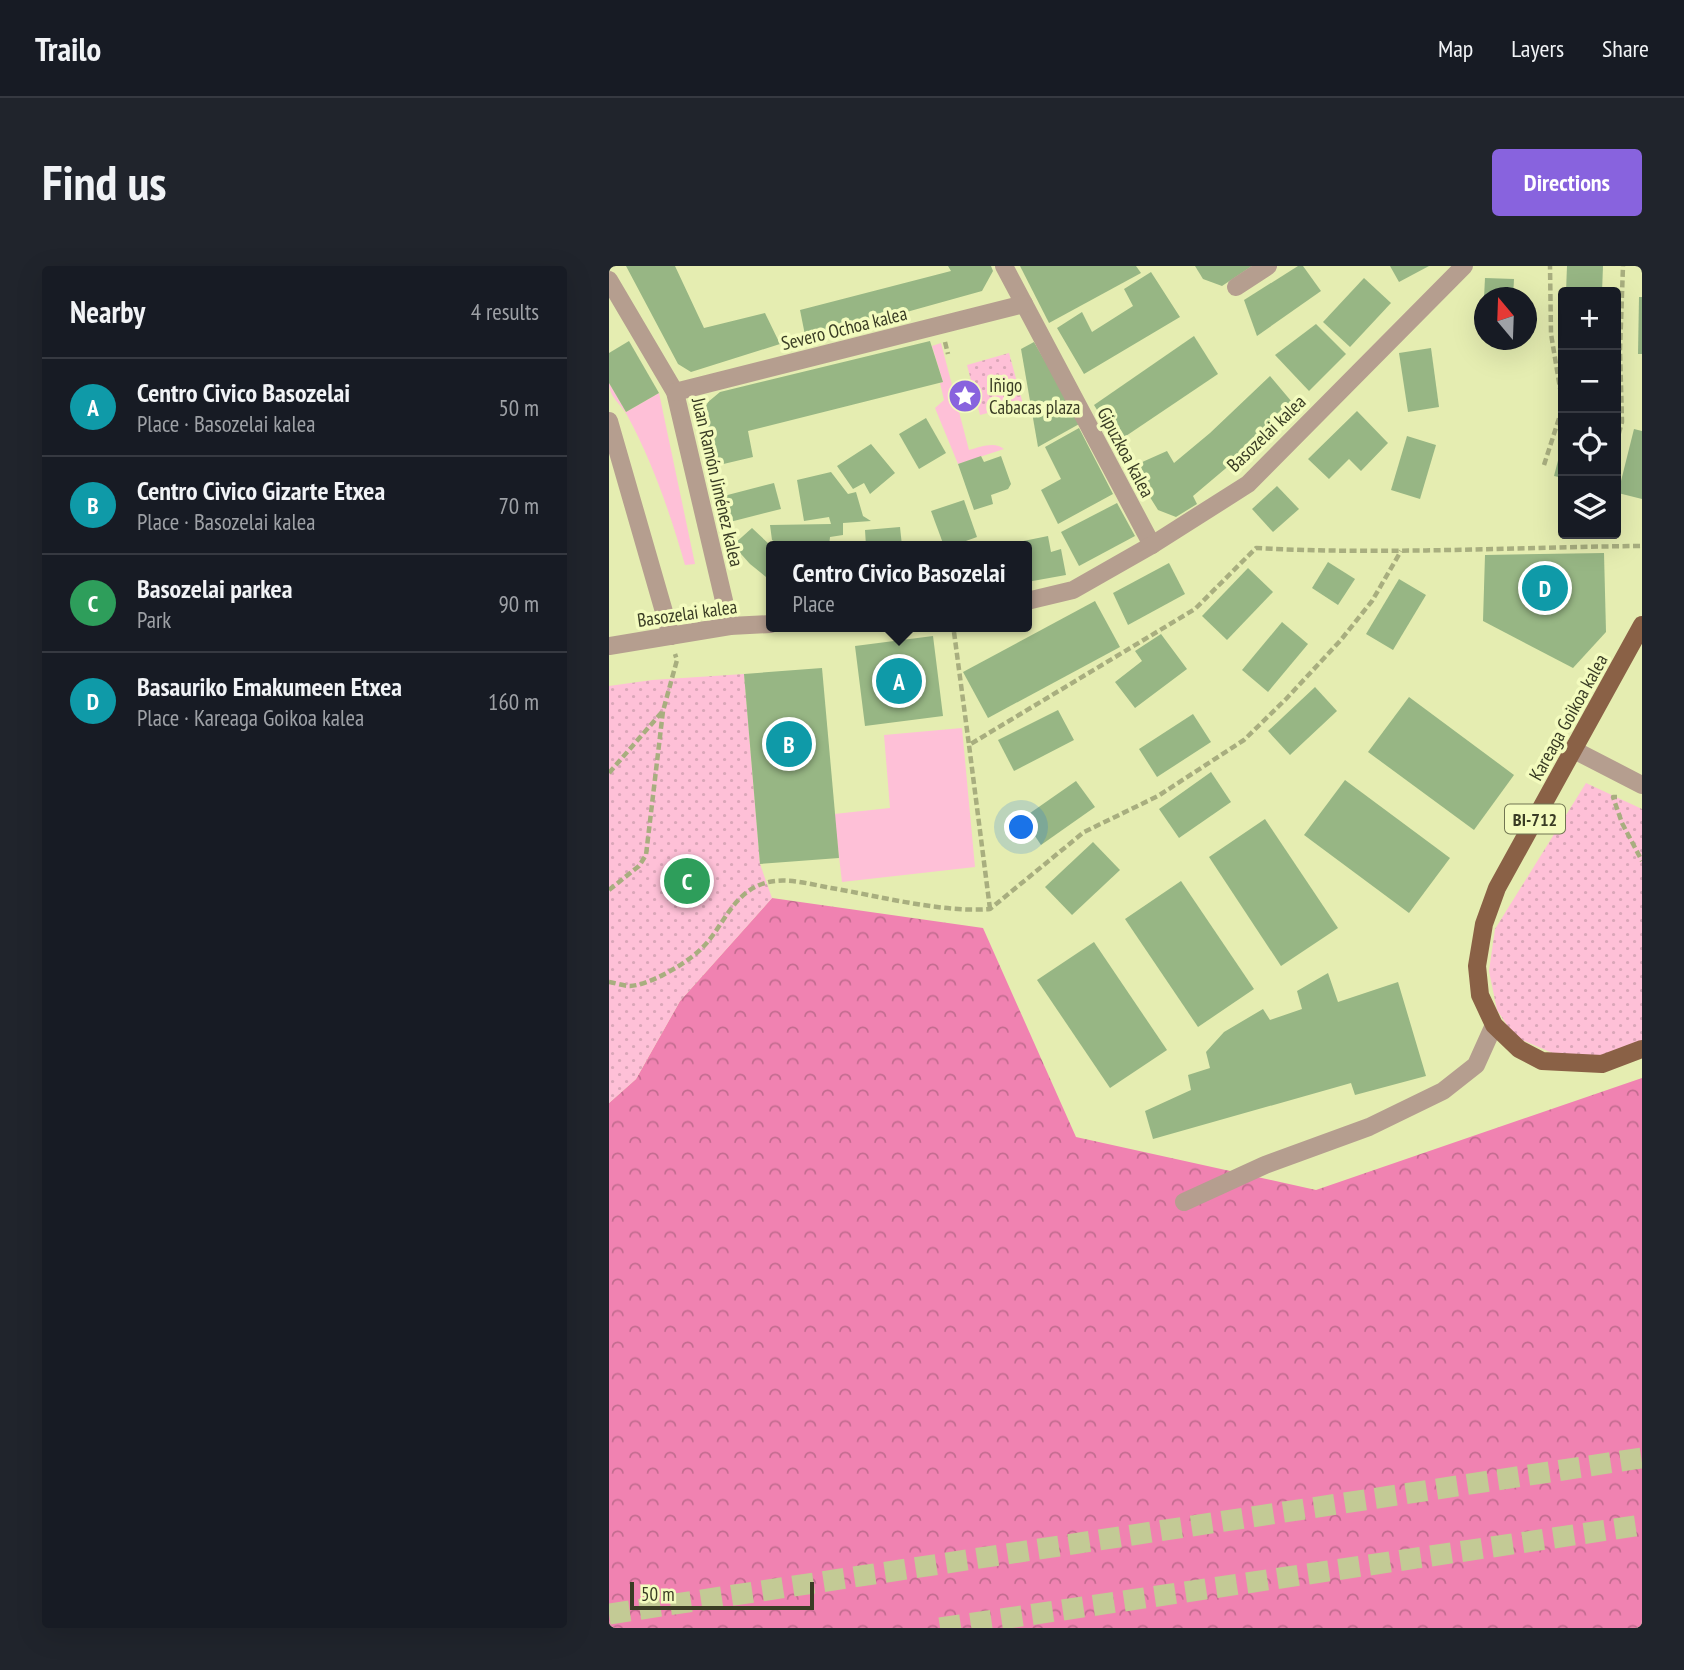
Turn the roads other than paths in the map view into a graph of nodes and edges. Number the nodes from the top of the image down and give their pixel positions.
1 (1004, 266) edge
2 (1268, 266) edge
3 (1453, 270) edge
4 (609, 280) edge
5 (1236, 287) dead end
6 (1024, 304) junction
7 (675, 392) junction
8 (609, 422) edge
9 (1152, 545) junction
10 (1032, 600) edge
11 (766, 624) edge
12 (1642, 625) edge
13 (730, 626) junction
14 (671, 636) junction
15 (609, 646) edge
16 (1574, 750) junction
17 (1642, 785) edge
18 (1494, 1025) junction
19 (1642, 1049) edge
20 (1184, 1202) dead end

1 - 6 street, Gipuzkoa kalea
2 - 5 street
3 - 9 street, Basozelai kalea
4 - 7 street, Juan Ramón Jiménez kalea
6 - 7 street, Severo Ochoa kalea
6 - 9 street, Gipuzkoa kalea
7 - 13 street, Juan Ramón Jiménez kalea
8 - 14 street
9 - 10 street, Basozelai kalea
11 - 13 street, Basozelai kalea
12 - 16 main road, Kareaga Goikoa kalea / BI-712
13 - 14 street, Basozelai kalea
14 - 15 street, Basozelai kalea
16 - 17 street
16 - 18 main road, Kareaga Goikoa kalea / BI-712
18 - 19 main road, BI-712
18 - 20 street

